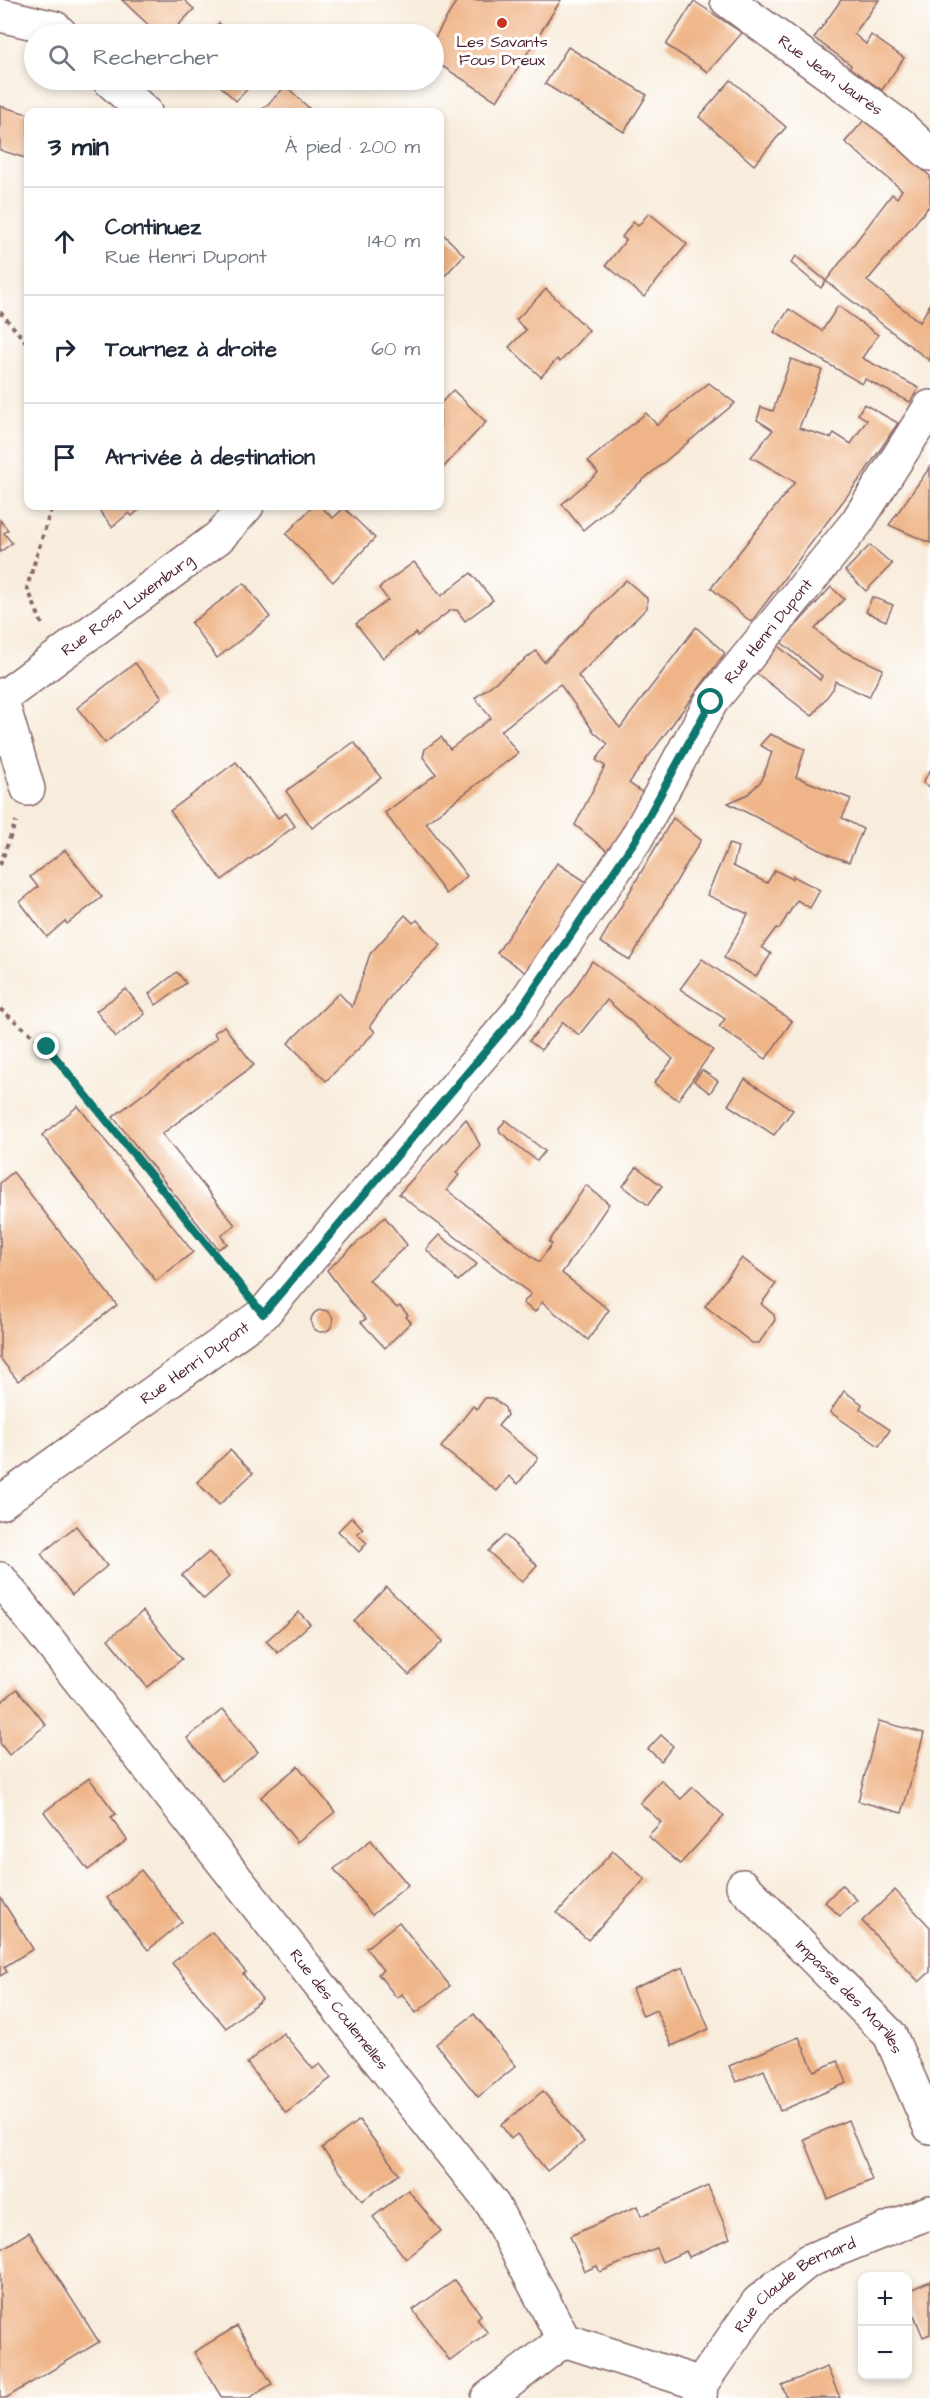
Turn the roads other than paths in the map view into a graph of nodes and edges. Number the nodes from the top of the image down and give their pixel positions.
1 (727, 0) edge
2 (0, 15) edge
3 (38, 24) edge
4 (120, 90) edge
5 (140, 108) edge
6 (930, 154) edge
7 (930, 407) edge
8 (243, 510) edge
9 (1, 696) edge
10 (28, 789) road end
11 (0, 1503) edge
12 (0, 1579) edge
13 (743, 1886) dead end
14 (930, 2127) edge
15 (930, 2212) edge
16 (564, 2340) junction
17 (701, 2391) edge
18 (488, 2398) edge

1 - 6 street, Rue Jean Jaurès
2 - 3 street
4 - 5 street
7 - 11 street, Rue Henri Dupont
8 - 9 street, Rue Rosa Luxemburg
9 - 10 street
12 - 16 street, Rue des Coulemelles
13 - 14 street, Impasse des Morilles
15 - 17 street, Rue Claude Bernard
16 - 17 street
16 - 18 street

